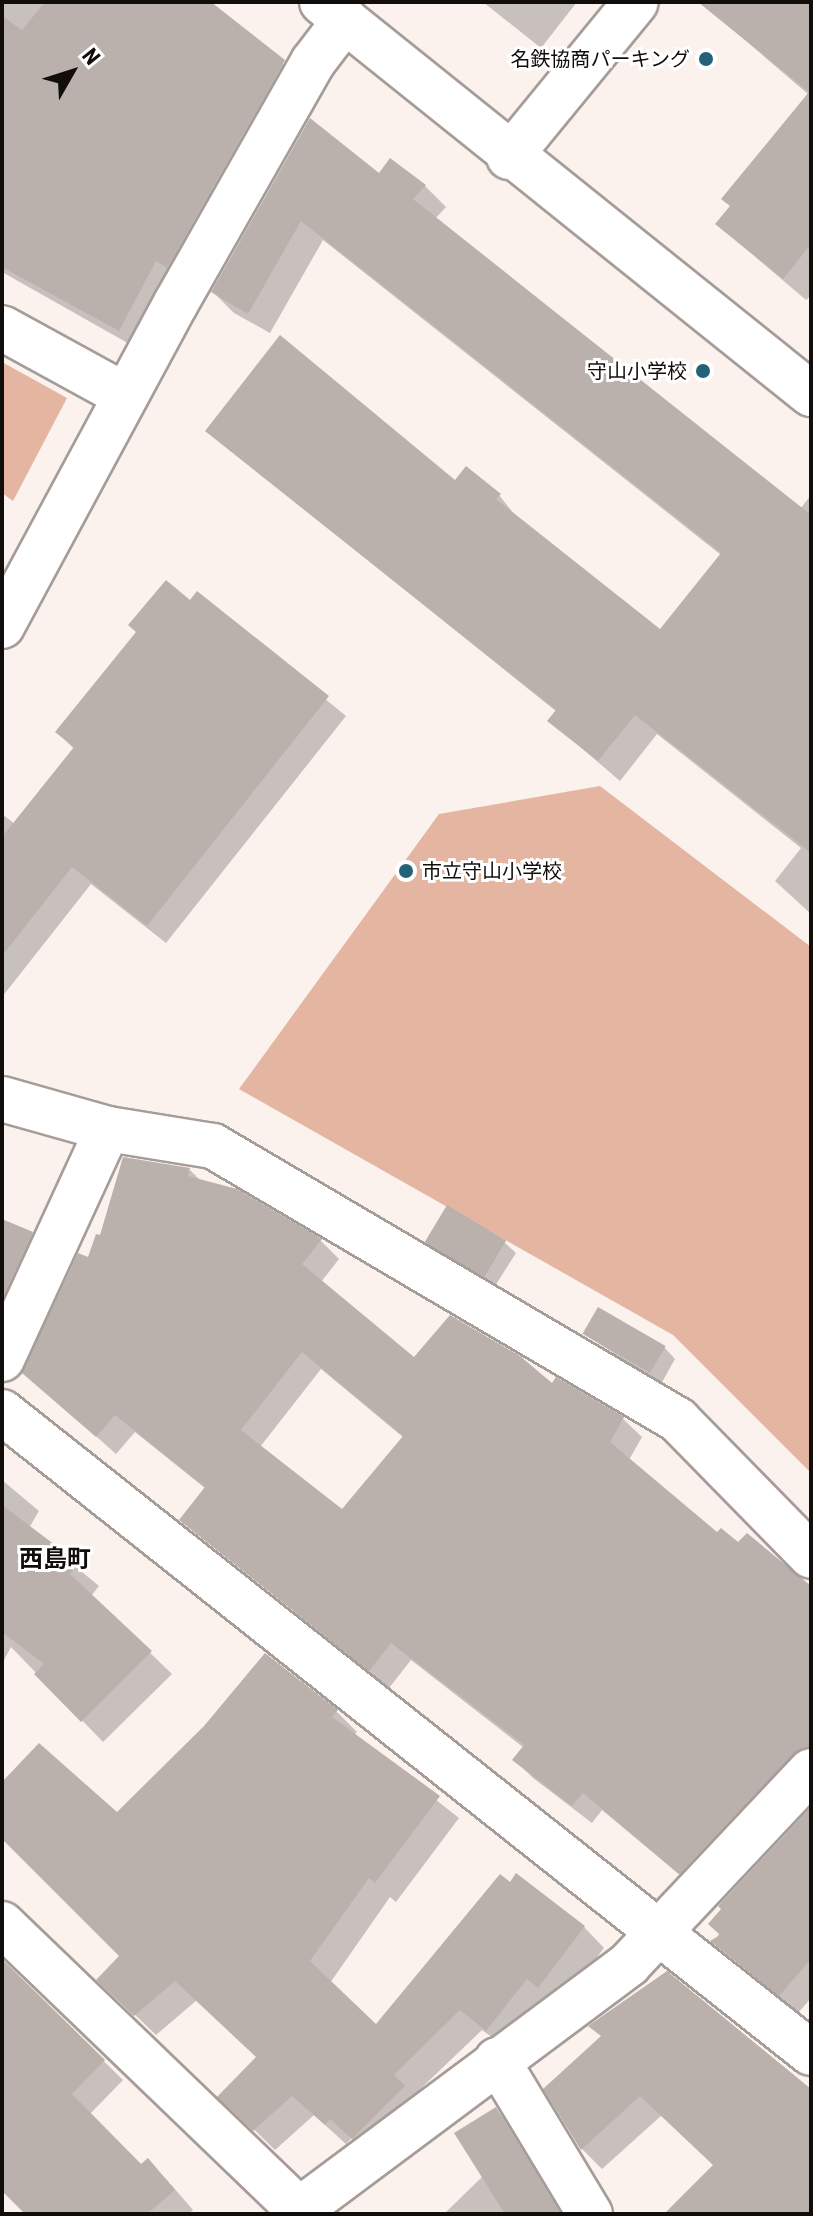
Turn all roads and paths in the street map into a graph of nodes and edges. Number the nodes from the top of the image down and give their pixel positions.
1 (636, 2) edge
2 (334, 11) edge
3 (509, 157) junction
4 (2, 328) edge
5 (811, 394) edge
6 (126, 396) junction
7 (2, 626) edge
8 (2, 1099) edge
9 (108, 1129) junction
10 (2, 1359) edge
11 (2, 1412) edge
12 (811, 1556) edge
13 (811, 1771) edge
14 (2, 1924) edge
15 (660, 1934) junction
16 (811, 2053) edge
17 (497, 2060) junction
18 (297, 2212) edge
19 (590, 2214) edge

1 - 3 street
2 - 3 street
2 - 6 street
3 - 5 street
4 - 6 street
6 - 7 street
8 - 9 street
9 - 10 street
9 - 12 street
11 - 15 street
13 - 15 street
14 - 18 street
15 - 16 street
15 - 17 street
17 - 18 street
17 - 19 street

